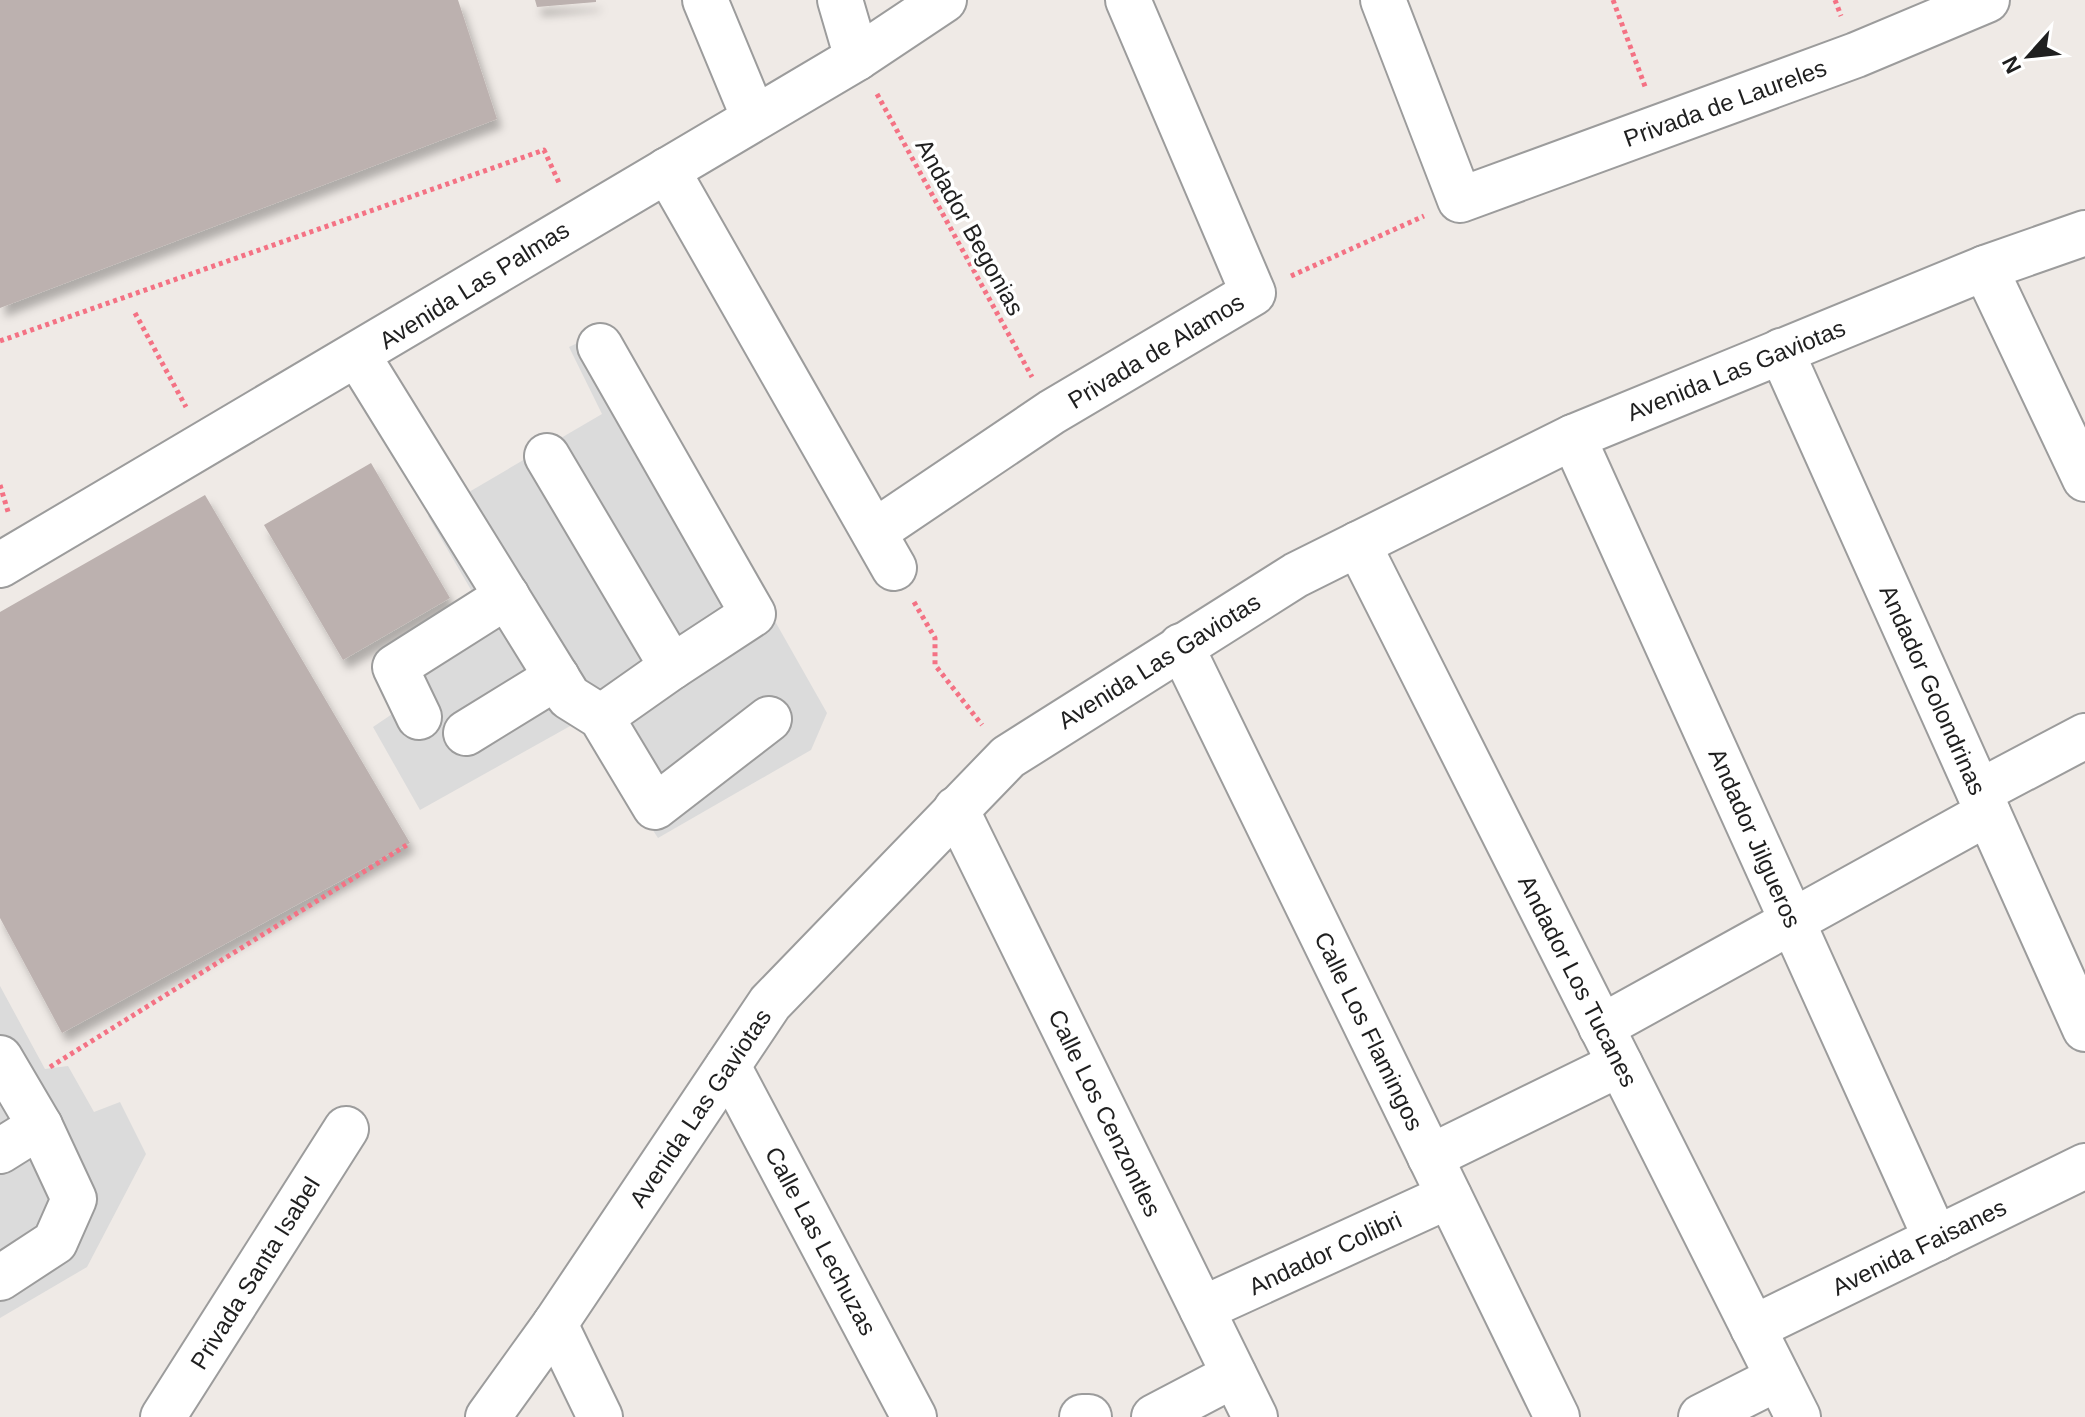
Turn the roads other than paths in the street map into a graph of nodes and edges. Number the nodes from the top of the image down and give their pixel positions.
1 (705, 0) edge
2 (723, 0) edge
3 (840, 0) edge
4 (944, 0) edge
5 (1128, 0) edge
6 (1383, 0) edge
7 (1987, 0) edge
8 (857, 58) junction
9 (759, 115) junction
10 (667, 170) junction
11 (2085, 233) edge
12 (1985, 268) junction
13 (600, 346) dead end
14 (1781, 351) junction
15 (358, 356) junction
16 (1573, 437) junction
17 (547, 456) dead end
18 (2085, 479) edge
19 (1358, 544) junction
20 (0, 565) edge
21 (507, 596) junction
22 (1181, 646) junction
23 (672, 667) junction
24 (557, 677) junction
25 (419, 717) dead end
26 (601, 717) junction
27 (769, 719) dead end
28 (466, 733) dead end
29 (2085, 736) edge
30 (1984, 802) junction
31 (956, 809) junction
32 (1793, 923) junction
33 (2085, 1029) edge
34 (1610, 1045) junction
35 (0, 1058) edge
36 (728, 1066) junction
37 (40, 1126) junction
38 (346, 1129) dead end
39 (0, 1151) edge
40 (1430, 1157) junction
41 (2085, 1166) edge
42 (1449, 1196) junction
43 (1936, 1239) junction
44 (0, 1278) edge
45 (1202, 1309) junction
46 (555, 1324) junction
47 (1753, 1328) junction
48 (1234, 1375) junction
49 (1778, 1378) junction
50 (163, 1417) edge
51 (488, 1417) edge
52 (600, 1417) edge
53 (914, 1417) edge
54 (1082, 1417) edge
55 (1089, 1417) edge
56 (1154, 1417) edge
57 (1255, 1417) edge
58 (1557, 1417) edge
59 (1701, 1417) edge
60 (1798, 1417) edge

1 - 9 street
2 - 9 street
3 - 8 street
4 - 8 street, Avenida Las Palmas
5 - 10 street, Privada de Alamos
6 - 7 street, Privada de Laureles
8 - 9 street, Avenida Las Palmas
9 - 10 street, Avenida Las Palmas
10 - 15 street, Avenida Las Palmas
11 - 12 street, Avenida Las Gaviotas
12 - 14 street, Avenida Las Gaviotas
12 - 18 street
13 - 23 street
14 - 16 street, Avenida Las Gaviotas
14 - 30 street, Andador Golondrinas
15 - 20 street, Avenida Las Palmas
15 - 21 street
16 - 19 street, Avenida Las Gaviotas
16 - 32 street, Andador Jilgueros
17 - 23 street
19 - 22 street, Avenida Las Gaviotas
19 - 34 street, Andador Los Tucanes
21 - 24 street
21 - 25 street
22 - 31 street, Avenida Las Gaviotas
22 - 40 street, Calle Los Flamingos
23 - 26 street
24 - 26 street
24 - 28 street
26 - 27 street
29 - 30 street
30 - 32 street
30 - 33 street, Andador Golondrinas
31 - 36 street, Avenida Las Gaviotas
31 - 45 street, Calle Los Cenzontles
32 - 34 street
32 - 43 street, Andador Jilgueros
34 - 40 street
34 - 47 street, Andador Los Tucanes
35 - 37 street
36 - 46 street, Avenida Las Gaviotas
36 - 53 street, Calle Las Lechuzas
37 - 39 street
37 - 44 street
38 - 50 street, Privada Santa Isabel
40 - 42 street, Calle Los Flamingos
41 - 43 street, Avenida Faisanes
42 - 45 street, Andador Colibri
42 - 58 street, Calle Los Flamingos
43 - 47 street, Avenida Faisanes
45 - 48 street, Calle Los Cenzontles
46 - 51 street, Avenida Las Gaviotas
46 - 52 street
47 - 49 street, Andador Los Tucanes
48 - 56 street
48 - 57 street, Calle Los Cenzontles
49 - 59 street
49 - 60 street, Andador Los Tucanes
54 - 55 street

